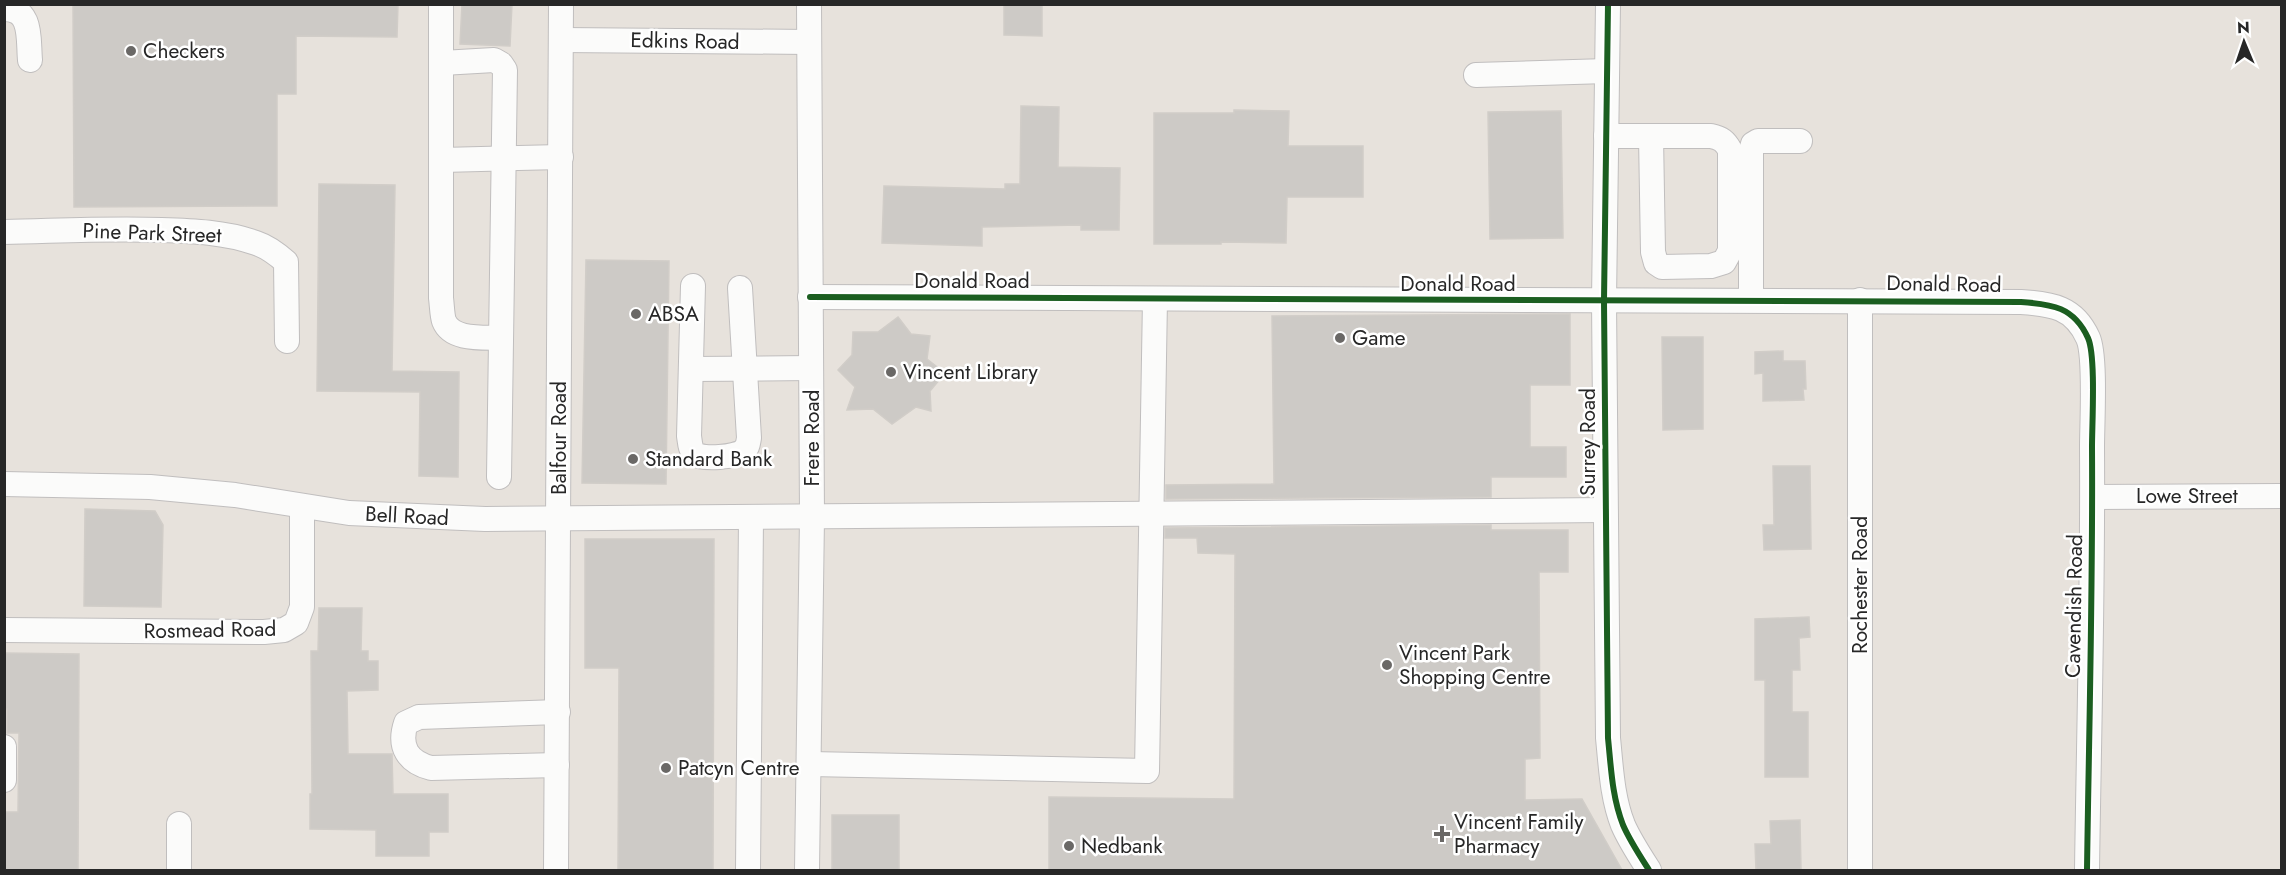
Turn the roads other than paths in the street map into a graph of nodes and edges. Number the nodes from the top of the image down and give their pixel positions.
1 (441, 4) edge
2 (561, 4) edge
3 (808, 4) edge
4 (1608, 4) edge
5 (4, 9) edge
6 (562, 40) junction
7 (808, 42) junction
8 (30, 60) dead end
9 (441, 63) junction
10 (1607, 71) junction
11 (1476, 75) dead end
12 (1606, 136) junction
13 (1651, 136) junction
14 (1800, 141) dead end
15 (561, 157) junction
16 (503, 159) junction
17 (442, 160) junction
18 (4, 232) edge
19 (693, 286) dead end
20 (740, 288) dead end
21 (810, 297) junction
22 (1155, 299) junction
23 (1751, 299) junction
24 (1860, 300) junction
25 (1604, 301) junction
26 (501, 338) junction
27 (287, 341) dead end
28 (2089, 341) joint
29 (811, 368) junction
30 (692, 369) junction
31 (745, 369) junction
32 (499, 477) dead end
33 (4, 484) edge
34 (2282, 496) edge
35 (2092, 497) junction
36 (302, 506) junction
37 (1605, 510) junction
38 (751, 517) junction
39 (812, 517) junction
40 (559, 518) junction
41 (4, 630) edge
42 (558, 712) junction
43 (4, 747) edge
44 (810, 764) junction
45 (557, 765) junction
46 (4, 780) edge
47 (179, 824) dead end
48 (179, 870) edge
49 (556, 870) edge
50 (748, 870) edge
51 (807, 870) edge
52 (1648, 870) edge
53 (1860, 870) edge
54 (2087, 870) edge

1 - 9 street
2 - 6 street, Balfour Road
3 - 7 street, Frere Road
4 - 10 street, Surrey Road
5 - 8 street
6 - 7 street, Edkins Road
6 - 15 street, Balfour Road
7 - 21 street, Frere Road
9 - 16 street
9 - 17 street
10 - 11 street
10 - 12 street, Surrey Road
12 - 13 street
12 - 25 street, Surrey Road
13 - 13 street
14 - 23 street
15 - 16 street
15 - 40 street, Balfour Road
16 - 17 street
16 - 26 street
17 - 26 street
18 - 27 street, Pine Park Street
19 - 30 street
20 - 31 street
21 - 22 street, Donald Road
21 - 29 street, Frere Road
22 - 25 street, Donald Road
22 - 44 street
23 - 24 street, Donald Road
23 - 25 street, Donald Road
24 - 28 street, Donald Road
24 - 53 street, Rochester Road
25 - 37 street, Surrey Road
26 - 32 street
28 - 35 street, Cavendish Road
29 - 31 street
29 - 39 street, Frere Road
30 - 31 street
30 - 31 street
33 - 36 street, Bell Road
34 - 35 street, Lowe Street
35 - 54 street, Cavendish Road
36 - 40 street, Bell Road
36 - 41 street, Rosmead Road
37 - 39 street, Bell Road
37 - 52 street, Surrey Road
38 - 39 street, Bell Road
38 - 40 street, Bell Road
38 - 50 street
39 - 44 street, Frere Road
40 - 42 street, Balfour Road
42 - 45 street, Balfour Road
42 - 45 street
43 - 46 street
44 - 51 street, Frere Road
45 - 49 street, Balfour Road
47 - 48 street

